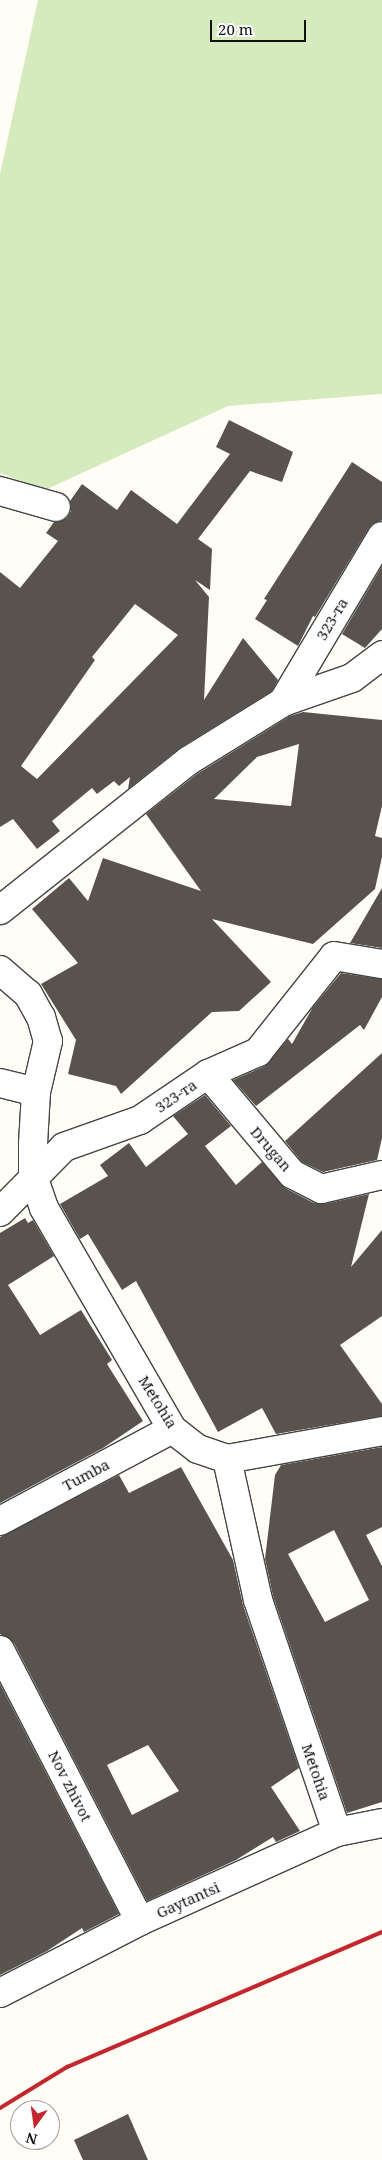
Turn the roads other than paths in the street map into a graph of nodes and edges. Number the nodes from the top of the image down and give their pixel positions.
1 (0, 490) edge
2 (56, 507) dead end
3 (382, 536) edge
4 (382, 655) edge
5 (283, 702) junction
6 (0, 910) edge
7 (382, 964) edge
8 (0, 970) edge
9 (208, 1074) junction
10 (0, 1083) edge
11 (36, 1092) junction
12 (382, 1175) edge
13 (33, 1176) junction
14 (0, 1212) edge
15 (172, 1429) junction
16 (382, 1431) edge
17 (227, 1459) junction
18 (0, 1521) edge
19 (0, 1650) edge
20 (382, 1823) edge
21 (337, 1832) junction
22 (140, 1921) junction
23 (0, 1992) edge

1 - 2 street
3 - 5 street, 323-та
4 - 5 street, 323-та
5 - 6 street, 323-та
7 - 9 street, 323-та
8 - 11 street, Metohia
9 - 12 street, Drugan
9 - 13 street, 323-та
10 - 11 street
11 - 13 street, Metohia
13 - 14 street, 323-та
13 - 15 street, Metohia
15 - 17 street, Metohia
15 - 18 street, Tumba
16 - 17 street
17 - 21 street, Metohia
19 - 22 street, Nov zhivot
20 - 21 street, Gaytantsi
21 - 22 street, Gaytantsi
22 - 23 street, Gaytantsi

